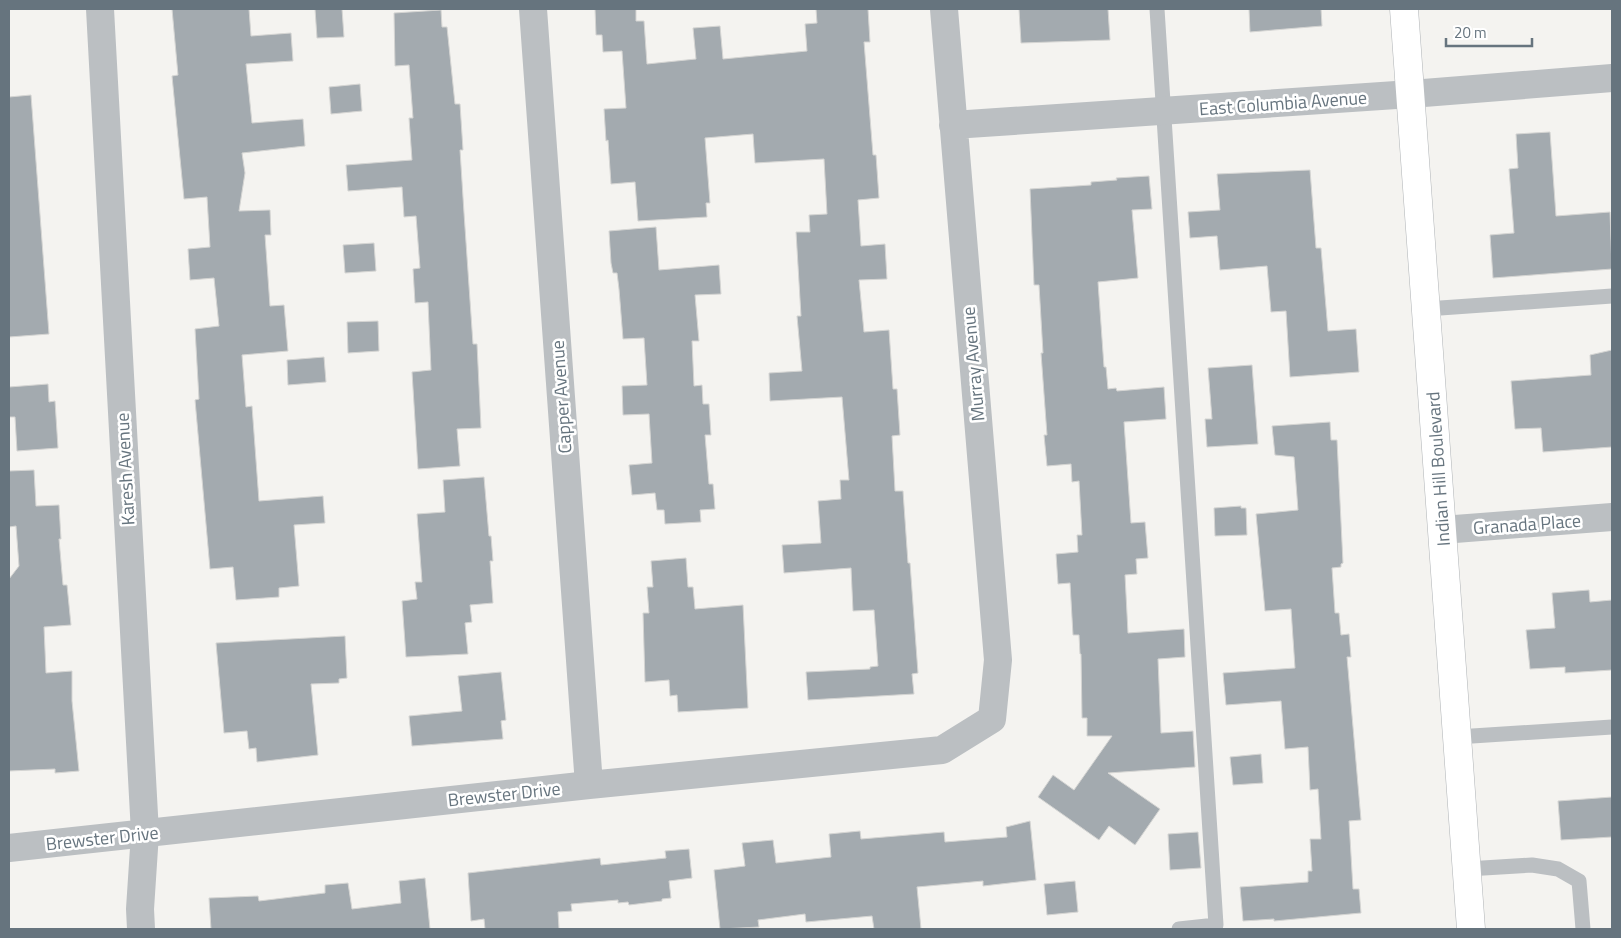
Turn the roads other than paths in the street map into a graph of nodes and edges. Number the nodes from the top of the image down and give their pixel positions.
1 (100, 9) edge
2 (533, 9) edge
3 (944, 9) edge
4 (1157, 9) edge
5 (1404, 9) edge
6 (1612, 78) edge
7 (1411, 94) junction
8 (1164, 111) junction
9 (953, 124) junction
10 (1612, 296) edge
11 (1426, 309) junction
12 (1612, 518) edge
13 (1442, 530) junction
14 (992, 719) joint
15 (1612, 728) edge
16 (1457, 737) junction
17 (590, 785) junction
18 (145, 833) junction
19 (9, 848) edge
20 (1467, 868) junction
21 (141, 929) edge
22 (1179, 929) edge
23 (1472, 929) edge
24 (1583, 929) edge

1 - 18 street, Karesh Avenue
2 - 17 street, Capper Avenue
3 - 9 street, Murray Avenue
4 - 8 lane
5 - 7 main road, Indian Hill Boulevard
6 - 7 street, East Columbia Avenue
7 - 8 street, East Columbia Avenue
7 - 11 main road, Indian Hill Boulevard
8 - 9 street, East Columbia Avenue
8 - 22 lane
9 - 14 street, Murray Avenue
10 - 11 lane
11 - 13 main road, Indian Hill Boulevard
12 - 13 street, Granada Place
13 - 16 main road, Indian Hill Boulevard
14 - 17 street, Brewster Drive
15 - 16 lane
16 - 20 main road, Indian Hill Boulevard
17 - 18 street, Brewster Drive
18 - 19 street, Brewster Drive
18 - 21 street, Karesh Avenue
20 - 23 main road, Indian Hill Boulevard
20 - 24 lane

